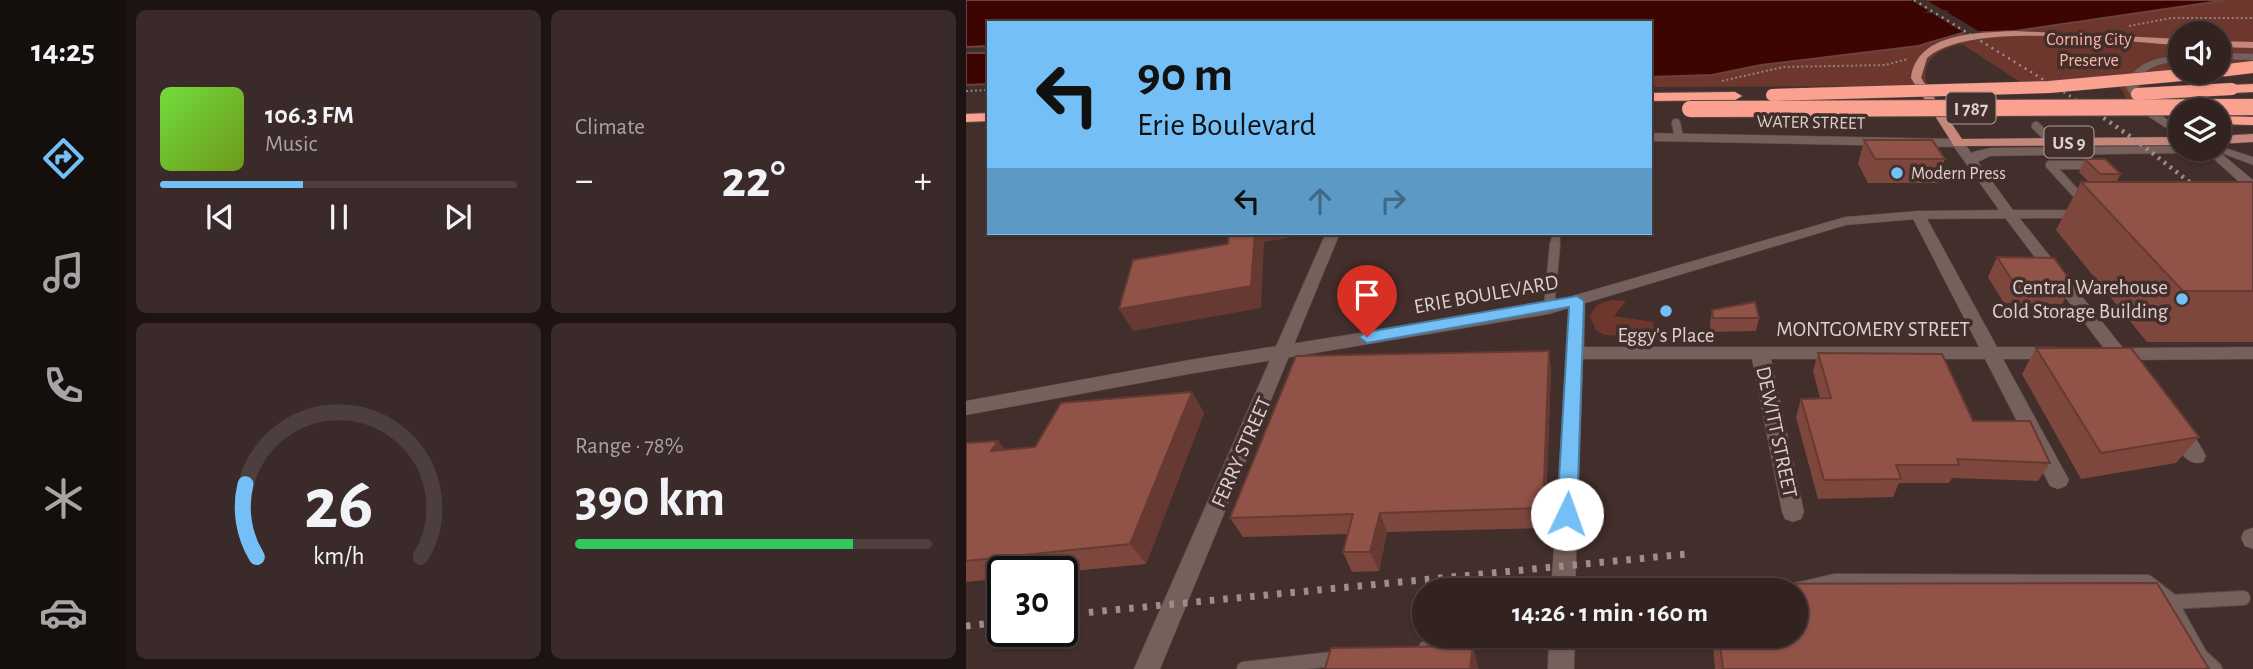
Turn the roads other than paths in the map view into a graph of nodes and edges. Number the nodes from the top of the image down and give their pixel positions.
1 (2168, 42) edge
2 (2231, 44) edge
3 (2253, 45) edge
4 (2231, 56) edge
5 (2253, 57) edge
6 (2168, 61) edge
7 (2253, 67) edge
8 (2231, 69) edge
9 (2168, 76) edge
10 (2253, 88) edge
11 (1735, 96) junction
12 (1652, 97) edge
13 (987, 103) edge
14 (966, 104) edge
15 (2253, 107) edge
16 (1652, 110) edge
17 (1690, 110) junction
18 (987, 117) edge
19 (966, 118) edge
20 (2231, 120) edge
21 (2253, 121) edge
22 (1676, 123) dead end
23 (2168, 124) edge
24 (2036, 126) dead end
25 (966, 130) edge
26 (987, 130) edge
27 (2168, 130) edge
28 (2168, 132) edge
29 (1652, 137) edge
30 (1679, 137) junction
31 (2253, 138) edge
32 (2231, 139) edge
33 (2053, 142) junction
34 (1958, 143) junction
35 (2168, 150) edge
36 (2231, 154) edge
37 (1972, 161) junction
38 (2222, 161) edge
39 (2253, 161) edge
40 (2105, 165) edge
41 (2253, 187) edge
42 (2076, 193) junction
43 (2087, 193) edge
44 (2009, 214) junction
45 (2101, 214) joint
46 (1918, 215) junction
47 (1332, 235) edge
48 (1556, 235) edge
49 (1577, 301) junction
50 (1549, 308) junction
51 (1285, 352) junction
52 (1760, 352) junction
53 (1992, 352) junction
54 (1576, 353) junction
55 (2253, 353) edge
56 (2118, 354) junction
57 (2134, 374) edge
58 (966, 408) edge
59 (2165, 415) edge
60 (2196, 456) edge
61 (2058, 480) dead end
62 (1793, 512) dead end
63 (1564, 578) edge
64 (1808, 587) edge
65 (2243, 598) dead end
66 (2171, 602) junction
67 (1427, 648) edge
68 (1562, 648) edge
69 (1410, 650) edge
70 (1355, 656) edge
71 (1147, 669) edge
72 (1244, 669) edge
73 (1561, 669) edge
74 (2215, 669) edge

1 - 34 main road
2 - 3 main road
4 - 5 street
6 - 23 street
7 - 8 highway, bridge
9 - 11 highway, bridge
10 - 11 highway, I 787, bridge
11 - 12 highway, I 787
13 - 14 highway
15 - 17 highway, I 787, bridge
16 - 17 highway, I 787
17 - 27 highway, bridge
18 - 19 highway
20 - 21 highway
22 - 30 lane
24 - 33 lane
25 - 26 highway
28 - 33 main road, WATER STREET / US 9
29 - 30 street, WATER STREET
30 - 34 street, WATER STREET
31 - 32 main road
33 - 34 main road, WATER STREET / US 9
34 - 37 street
35 - 37 street
36 - 39 street
37 - 44 street
38 - 41 street
40 - 42 lane
42 - 43 lane
42 - 45 lane
44 - 45 street, ERIE BOULEVARD
44 - 46 street, ERIE BOULEVARD
44 - 56 street
46 - 49 street, ERIE BOULEVARD
46 - 53 street
47 - 51 street, FERRY STREET
48 - 50 lane
49 - 50 street, ERIE BOULEVARD
49 - 54 street
50 - 51 street, ERIE BOULEVARD
51 - 58 street, ERIE BOULEVARD
51 - 71 street, FERRY STREET
52 - 53 street, MONTGOMERY STREET
52 - 54 street, MONTGOMERY STREET
52 - 62 street, DEWITT STREET
53 - 56 street, MONTGOMERY STREET
53 - 61 street
54 - 63 street
55 - 56 street, MONTGOMERY STREET
56 - 57 street
59 - 60 street
64 - 66 lane
65 - 66 lane
66 - 74 lane
67 - 69 lane
68 - 73 street
70 - 72 lane

